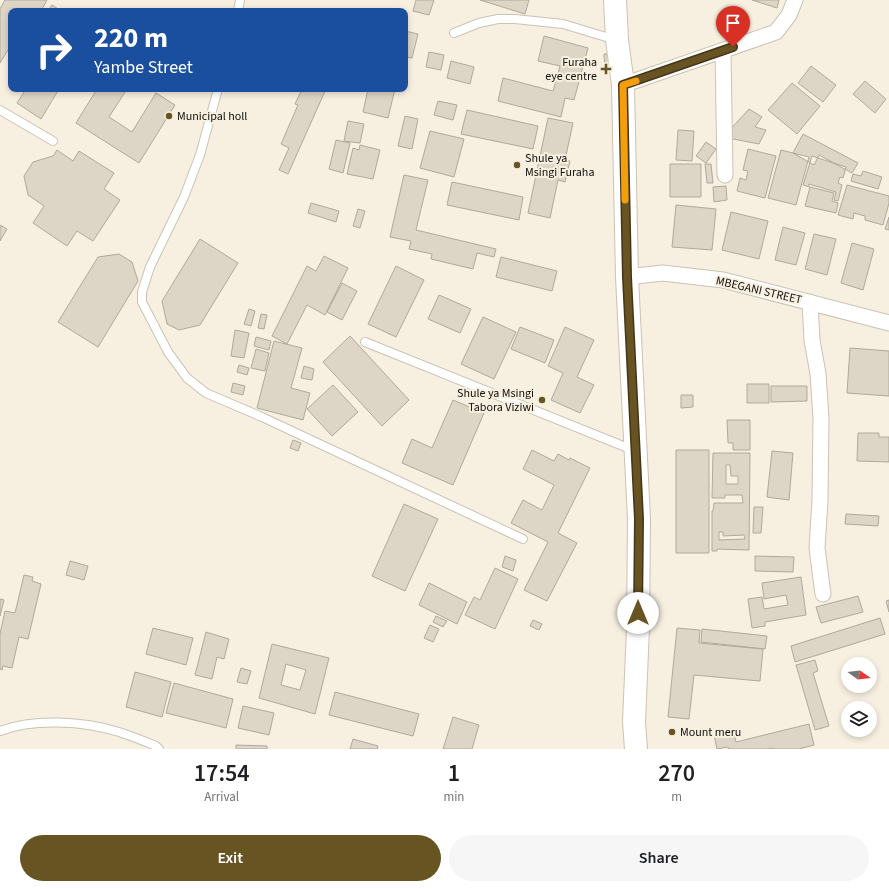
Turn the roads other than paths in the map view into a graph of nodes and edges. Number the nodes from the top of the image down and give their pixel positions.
1 (615, 0) edge
2 (795, 0) edge
3 (454, 33) dead end
4 (617, 40) junction
5 (722, 51) junction
6 (623, 85) junction
7 (217, 92) edge
8 (0, 110) edge
9 (53, 141) dead end
10 (725, 175) dead end
11 (627, 277) junction
12 (810, 302) junction
13 (889, 322) edge
14 (365, 342) dead end
15 (636, 451) junction
16 (523, 539) dead end
17 (823, 594) dead end
18 (634, 722) junction
19 (0, 731) edge
20 (159, 749) edge
21 (628, 749) edge
22 (636, 749) edge

1 - 4 highway
2 - 5 street
3 - 4 lane
4 - 6 highway
5 - 6 street
5 - 10 street
6 - 11 highway
7 - 16 lane
8 - 9 lane
11 - 12 street, MBEGANI STREET
11 - 15 highway
12 - 13 street, MBEGANI STREET
12 - 17 street
14 - 15 lane
15 - 18 highway
18 - 21 highway
18 - 22 highway
19 - 20 lane

